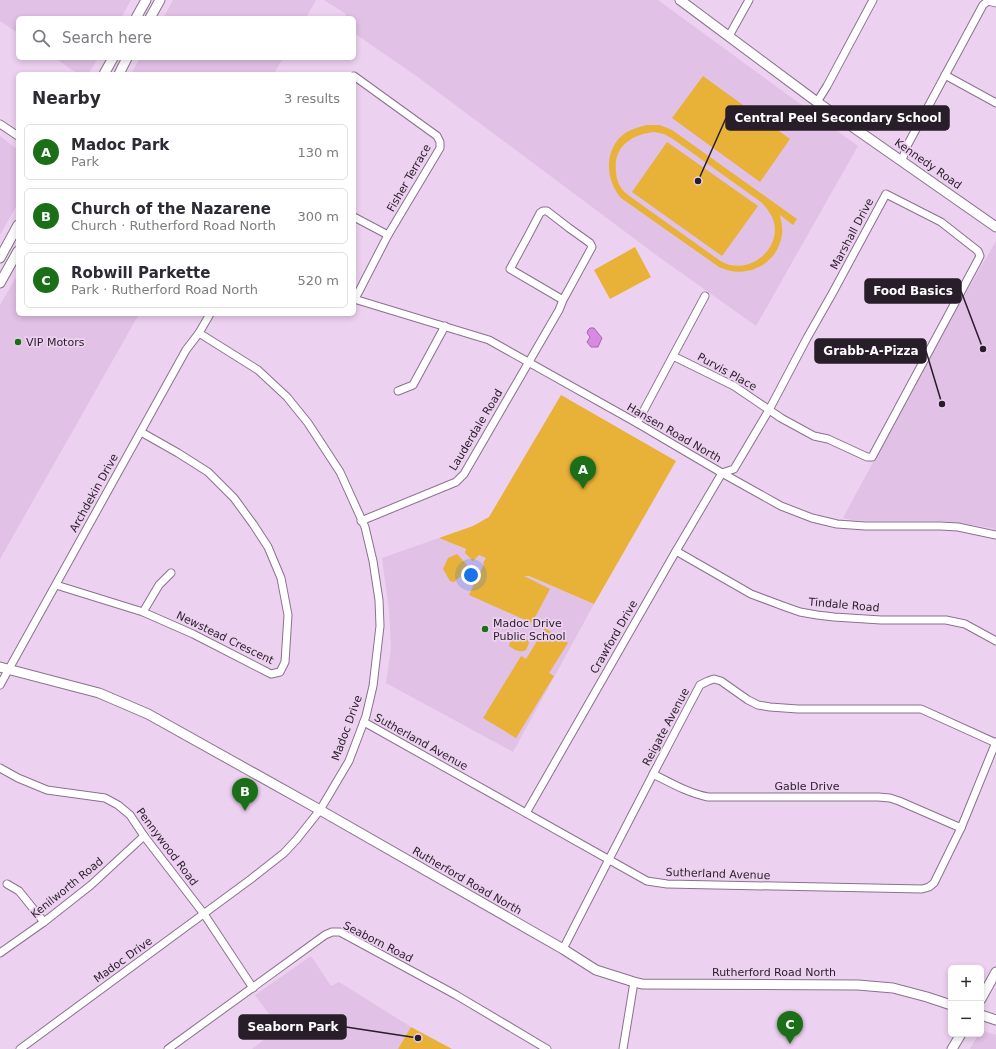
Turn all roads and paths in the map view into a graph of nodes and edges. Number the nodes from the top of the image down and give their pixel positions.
1 (146, 0) edge
2 (160, 0) edge
3 (680, 0) edge
4 (749, 0) edge
5 (873, 0) edge
6 (996, 4) edge
7 (137, 16) edge
8 (151, 16) edge
9 (729, 36) junction
10 (112, 60) edge
11 (126, 60) edge
12 (105, 72) edge
13 (119, 72) edge
14 (945, 75) junction
15 (356, 77) edge
16 (817, 102) junction
17 (996, 103) edge
18 (0, 124) edge
19 (16, 135) edge
20 (902, 160) junction
21 (356, 218) edge
22 (996, 227) edge
23 (16, 229) edge
24 (388, 235) junction
25 (16, 255) edge
26 (0, 258) edge
27 (0, 283) edge
28 (356, 295) edge
29 (705, 296) dead end
30 (356, 300) edge
31 (563, 300) junction
32 (209, 316) edge
33 (445, 326) junction
34 (199, 333) junction
35 (673, 356) junction
36 (528, 362) junction
37 (398, 391) dead end
38 (768, 410) junction
39 (637, 423) junction
40 (140, 432) junction
41 (722, 473) junction
42 (361, 521) junction
43 (996, 535) edge
44 (676, 551) junction
45 (171, 573) dead end
46 (56, 585) junction
47 (143, 612) junction
48 (996, 641) edge
49 (4, 669) edge
50 (0, 685) edge
51 (364, 722) junction
52 (996, 742) edge
53 (0, 768) edge
54 (652, 774) junction
55 (320, 810) junction
56 (526, 814) junction
57 (961, 828) junction
58 (144, 836) junction
59 (608, 859) junction
60 (7, 884) dead end
61 (204, 914) junction
62 (44, 922) junction
63 (563, 949) junction
64 (0, 953) edge
65 (996, 972) edge
66 (634, 982) junction
67 (253, 988) junction
68 (984, 994) edge
69 (948, 1004) edge
70 (984, 1017) edge
71 (996, 1020) edge
72 (959, 1037) edge
73 (20, 1049) edge
74 (168, 1049) edge
75 (547, 1049) edge
76 (623, 1049) edge
77 (952, 1049) edge

1 - 7 street
2 - 8 street
3 - 9 street, Kennedy Road
4 - 9 street
5 - 16 street
6 - 14 street
9 - 16 street, Kennedy Road
10 - 12 street
11 - 13 street
14 - 17 street
14 - 20 street
15 - 24 street, Fisher Terrace
16 - 20 street, Kennedy Road
18 - 19 street
20 - 22 street, Kennedy Road
21 - 24 street
23 - 26 street
24 - 28 street, Fisher Terrace
25 - 27 street
29 - 35 street
30 - 33 street, Hansen Road North
31 - 31 street, Lauderdale Road
31 - 36 street, Lauderdale Road
32 - 34 street, Archdekin Drive
33 - 36 street, Hansen Road North
33 - 37 street
34 - 40 street, Archdekin Drive
34 - 42 street, Madoc Drive
35 - 38 street, Purvis Place
35 - 39 street
36 - 39 street, Hansen Road North
36 - 42 street, Lauderdale Road
38 - 38 street, Marshall Drive
38 - 41 street, Marshall Drive
39 - 41 street, Hansen Road North
40 - 46 street, Archdekin Drive
40 - 47 street, Newstead Crescent
41 - 43 street, Hansen Road North
41 - 44 street, Crawford Drive
42 - 51 street, Madoc Drive
44 - 48 street, Tindale Road
44 - 56 street, Crawford Drive
45 - 47 street
46 - 47 street, Newstead Crescent
46 - 49 street, Archdekin Drive
49 - 50 street, Archdekin Drive
49 - 55 street, Rutherford Road North
51 - 55 street, Madoc Drive
51 - 56 street, Sutherland Avenue
52 - 54 street, Reigate Avenue
52 - 57 street, Sutherland Avenue
53 - 58 street, Pennywood Road
54 - 57 street, Gable Drive
54 - 59 street, Reigate Avenue
55 - 61 street, Madoc Drive
55 - 63 street, Rutherford Road North
56 - 59 street, Sutherland Avenue
57 - 59 street, Sutherland Avenue
58 - 61 street, Pennywood Road
58 - 62 street, Kenilworth Road
59 - 63 street, Reigate Avenue
60 - 62 street
61 - 67 street, Pennywood Road
61 - 73 street, Madoc Drive
62 - 64 street, Kenilworth Road
63 - 66 street, Rutherford Road North
65 - 68 street
66 - 69 street, Rutherford Road North
66 - 76 street
67 - 74 street, Seaborn Road
67 - 75 street, Seaborn Road
70 - 71 street
72 - 77 street

